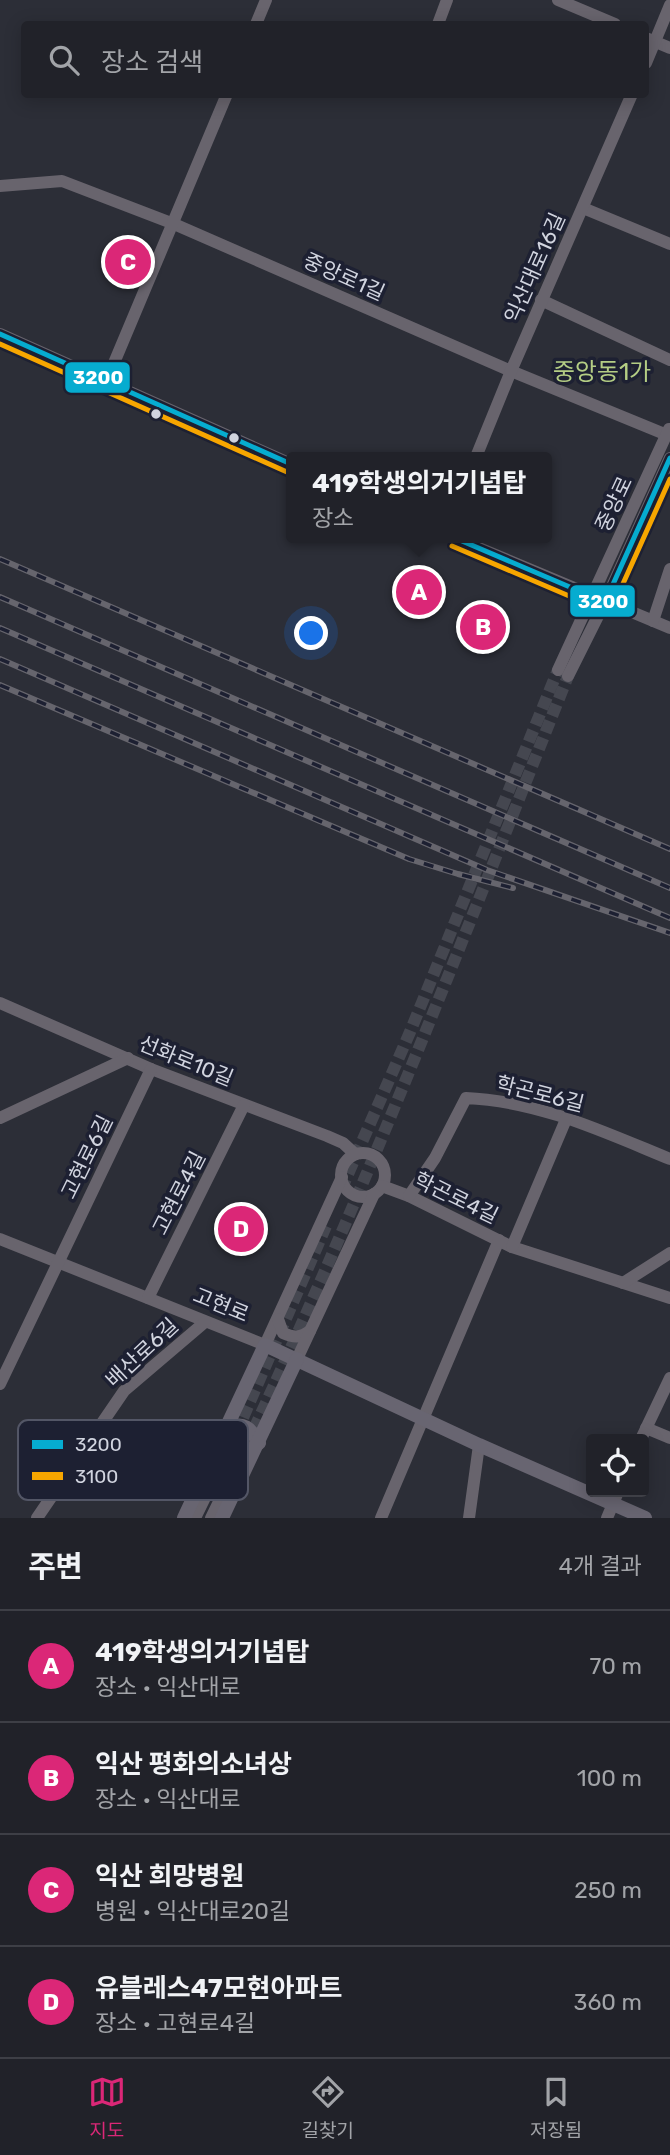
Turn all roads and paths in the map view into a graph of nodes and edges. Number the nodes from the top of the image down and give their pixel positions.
1 (266, 0) edge
2 (447, 0) edge
3 (558, 0) edge
4 (670, 5) edge
5 (257, 21) edge
6 (439, 21) edge
7 (608, 21) edge
8 (650, 40) edge
9 (670, 48) edge
10 (225, 98) edge
11 (630, 98) edge
12 (0, 186) edge
13 (583, 208) junction
14 (174, 224) junction
15 (670, 244) edge
16 (541, 300) junction
17 (0, 334) edge
18 (670, 359) edge
19 (511, 371) junction
20 (106, 382) junction
21 (668, 431) edge
22 (478, 452) edge
23 (670, 458) edge
24 (286, 462) edge
25 (467, 543) edge
26 (670, 569) edge
27 (592, 596) junction
28 (605, 602) junction
29 (653, 621) junction
30 (670, 628) edge
31 (0, 1003) edge
32 (128, 1058) junction
33 (151, 1069) junction
34 (244, 1105) junction
35 (567, 1117) junction
36 (0, 1118) edge
37 (355, 1154) junction
38 (670, 1159) edge
39 (342, 1177) junction
40 (378, 1190) junction
41 (409, 1196) junction
42 (0, 1239) edge
43 (499, 1240) junction
44 (512, 1247) junction
45 (670, 1253) edge
46 (58, 1262) junction
47 (623, 1283) junction
48 (148, 1298) junction
49 (670, 1298) edge
50 (278, 1319) junction
51 (205, 1322) junction
52 (310, 1331) junction
53 (265, 1345) junction
54 (297, 1359) junction
55 (670, 1378) edge
56 (0, 1384) edge
57 (423, 1419) junction
58 (104, 1420) edge
59 (246, 1420) edge
60 (248, 1430) edge
61 (644, 1434) edge
62 (649, 1435) edge
63 (670, 1438) edge
64 (479, 1445) junction
65 (615, 1498) edge
66 (49, 1500) edge
67 (197, 1500) edge
68 (206, 1500) edge
69 (218, 1500) edge
70 (226, 1500) edge
71 (37, 1518) edge
72 (184, 1518) edge
73 (195, 1518) edge
74 (211, 1518) edge
75 (222, 1518) edge
76 (380, 1518) edge
77 (469, 1518) edge
78 (607, 1518) edge
79 (645, 1518) edge

1 - 5 street
2 - 6 street
3 - 7 street
4 - 8 street
8 - 9 street
10 - 14 street
11 - 13 street, 익산대로16길
12 - 14 street, 중앙로1길
13 - 15 street
13 - 16 street, 익산대로16길
14 - 19 street, 중앙로1길
14 - 20 street
16 - 18 street
16 - 19 street, 익산대로16길
17 - 20 street
19 - 21 street, 중앙로1길
19 - 22 street, 익산대로16길
20 - 24 street
21 - 27 street, 중앙로
23 - 28 street, 중앙로
25 - 27 street
26 - 29 street
27 - 28 street
27 - 28 street, 중앙로
28 - 29 street
29 - 30 street
31 - 32 street, 선화로10길
32 - 33 street, 선화로10길
32 - 36 street
33 - 34 street, 선화로10길
33 - 46 street, 고현로6길
34 - 37 street, 선화로10길
34 - 48 street, 고현로4길
35 - 38 street, 학곤로6길
35 - 41 street, 학곤로6길
35 - 44 street, 학곤로4길
37 - 39 street
37 - 40 street
39 - 40 street
39 - 50 street
40 - 41 street, 학곤로4길
40 - 52 street
41 - 43 street, 학곤로4길
42 - 46 street, 고현로
43 - 44 street, 학곤로4길
43 - 57 street
44 - 47 street, 학곤로4길
45 - 47 street
46 - 48 street, 고현로
46 - 56 street, 고현로6길
47 - 49 street, 학곤로4길
48 - 51 street, 고현로
50 - 52 street
50 - 53 street
51 - 53 street, 고현로
51 - 58 street, 배산로6길
52 - 54 street
53 - 54 main road, 고현로
53 - 59 main road
54 - 57 main road, 고현로
54 - 60 main road
55 - 61 street
57 - 64 main road, 고현로
57 - 76 street
62 - 63 street
64 - 65 main road, 고현로
64 - 77 street
65 - 78 street
65 - 79 main road, 고현로
66 - 71 street, 배산로6길
67 - 72 main road
68 - 73 street
69 - 74 street
70 - 75 main road

